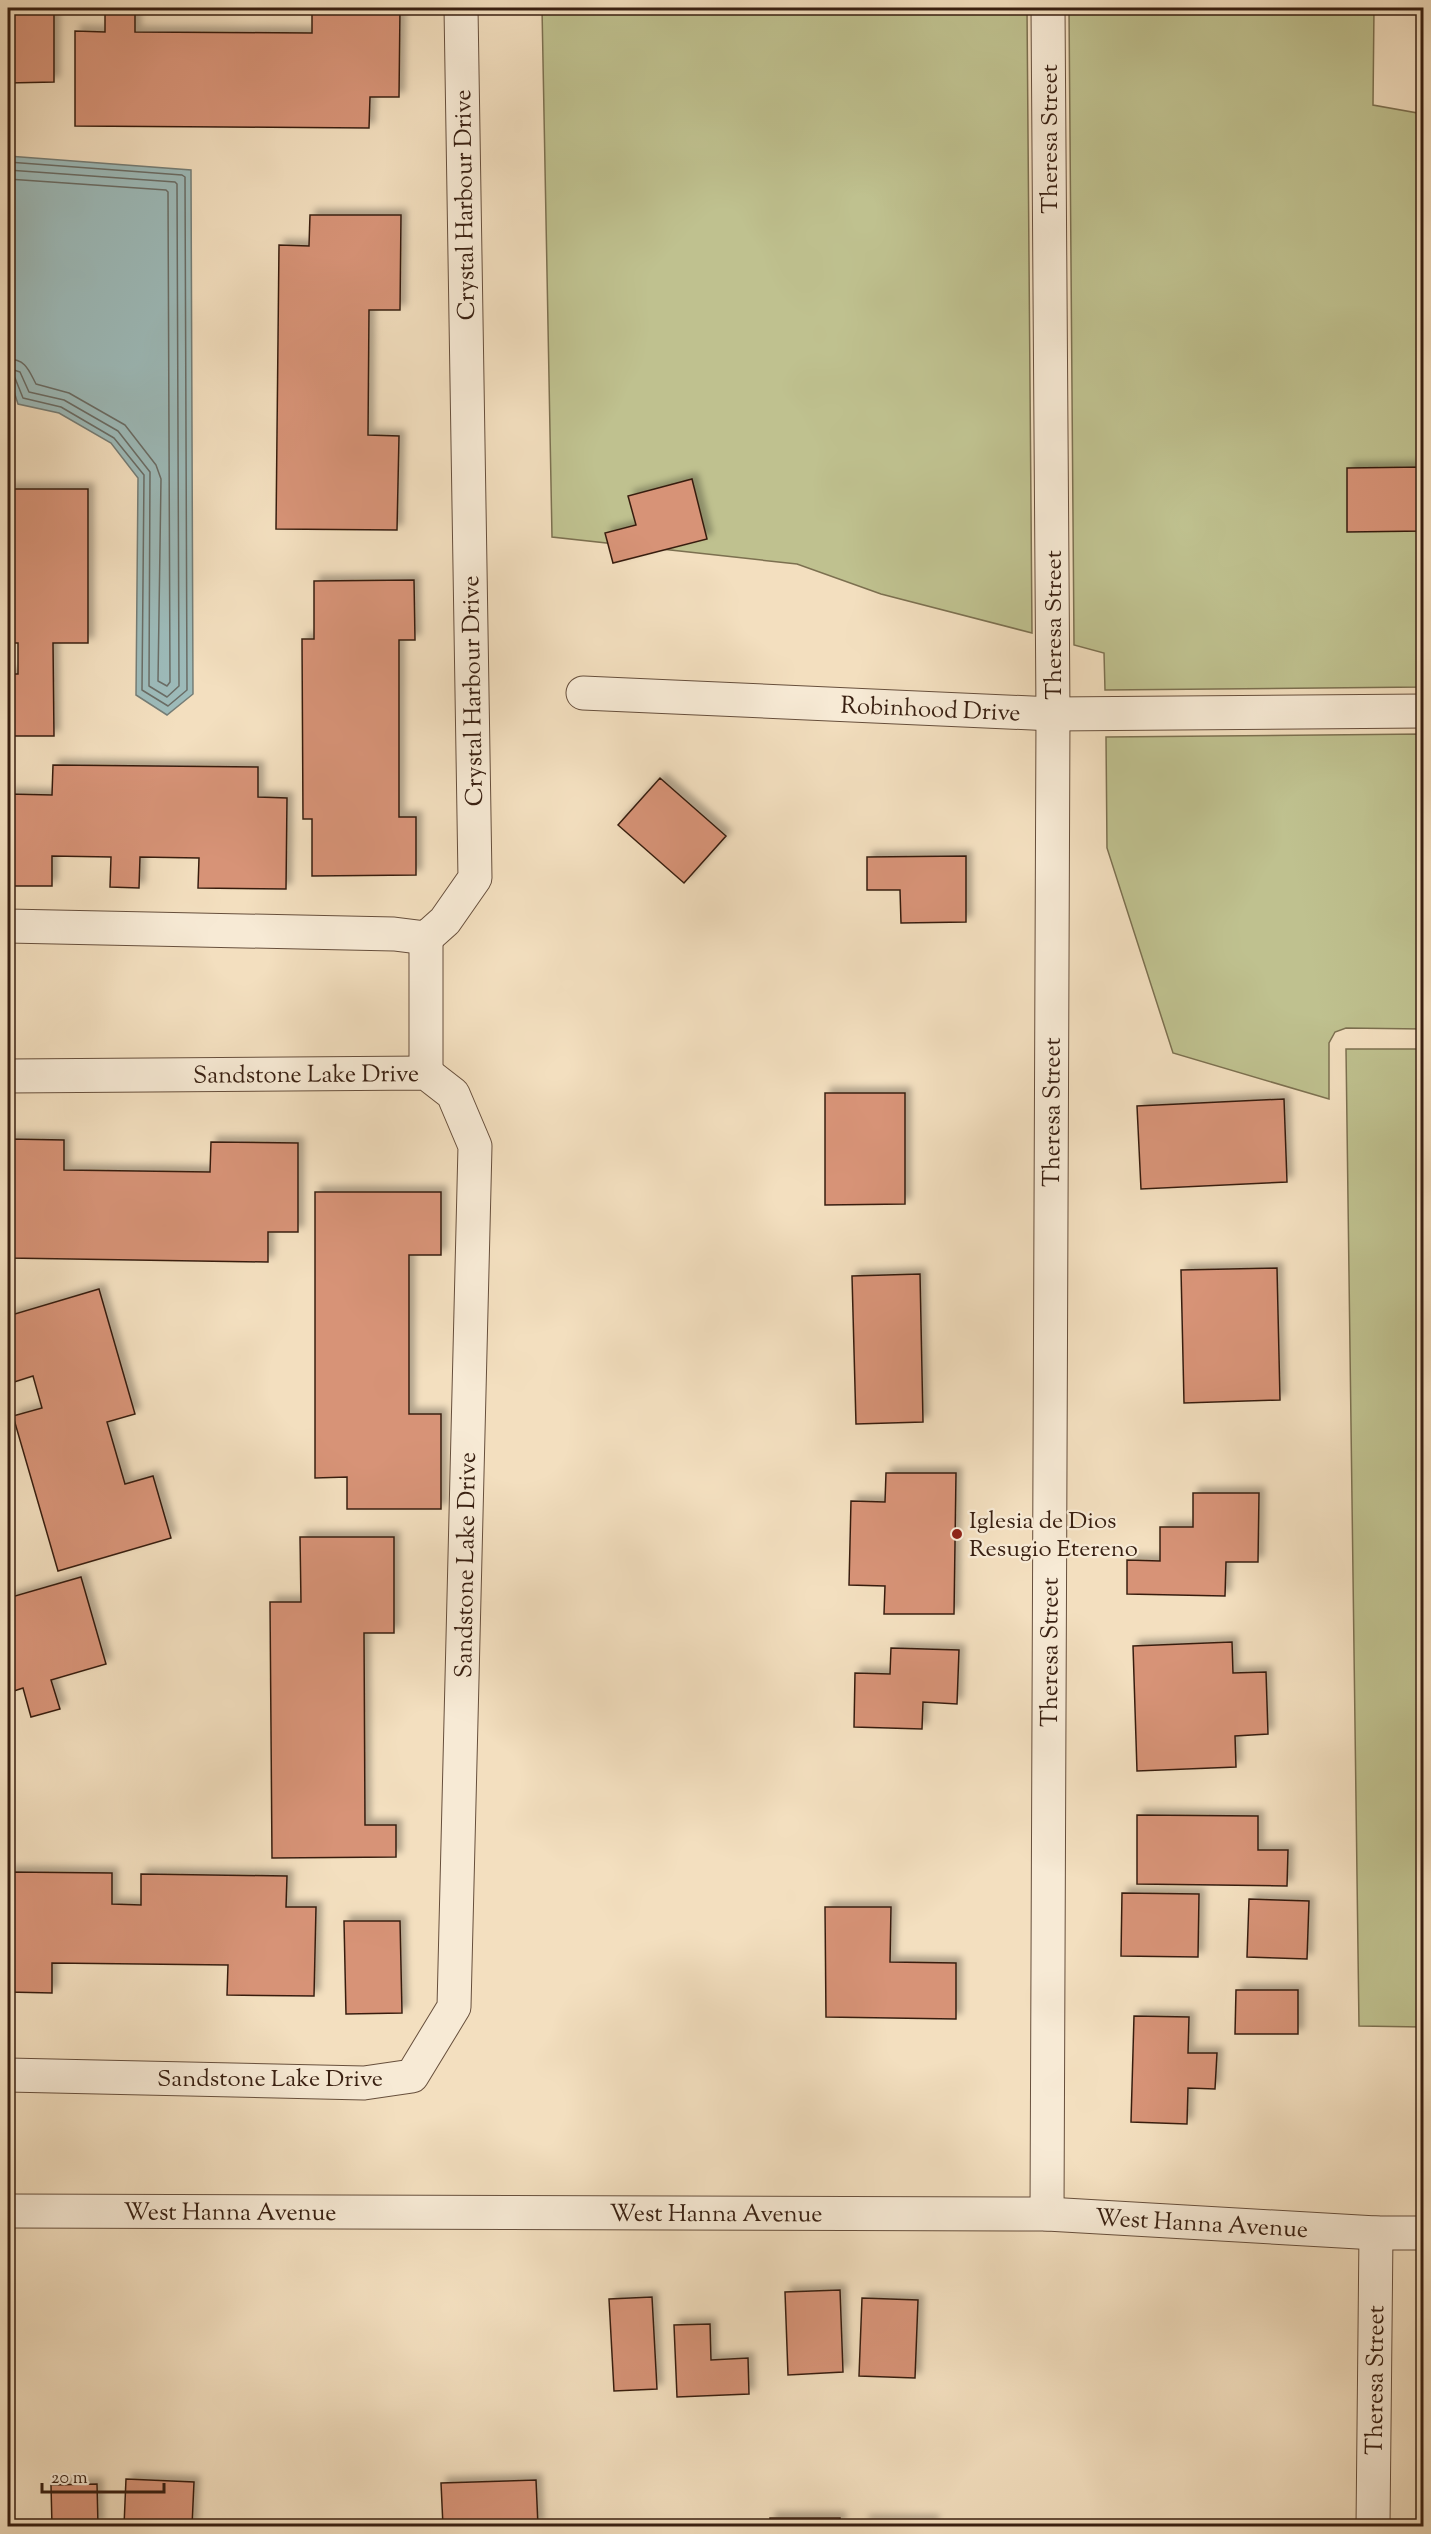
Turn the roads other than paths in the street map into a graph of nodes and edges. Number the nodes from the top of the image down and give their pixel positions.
1 (461, 8) edge
2 (1048, 8) edge
3 (584, 693) dead end
4 (1424, 711) edge
5 (1053, 714) junction
6 (8, 926) edge
7 (426, 938) junction
8 (426, 1073) junction
9 (8, 1076) edge
10 (8, 2075) edge
11 (8, 2211) edge
12 (1047, 2214) junction
13 (1376, 2233) junction
14 (1424, 2233) edge
15 (1373, 2526) edge

1 - 7 street, Crystal Harbour Drive
2 - 5 street, Theresa Street
3 - 5 street, Robinhood Drive
4 - 5 street, Robinhood Drive
5 - 12 street, Theresa Street
6 - 7 street
7 - 8 street
8 - 9 street, Sandstone Lake Drive
8 - 10 street, Sandstone Lake Drive
11 - 12 street, West Hanna Avenue
12 - 13 street, West Hanna Avenue
13 - 14 street, West Hanna Avenue
13 - 15 street, Theresa Street

